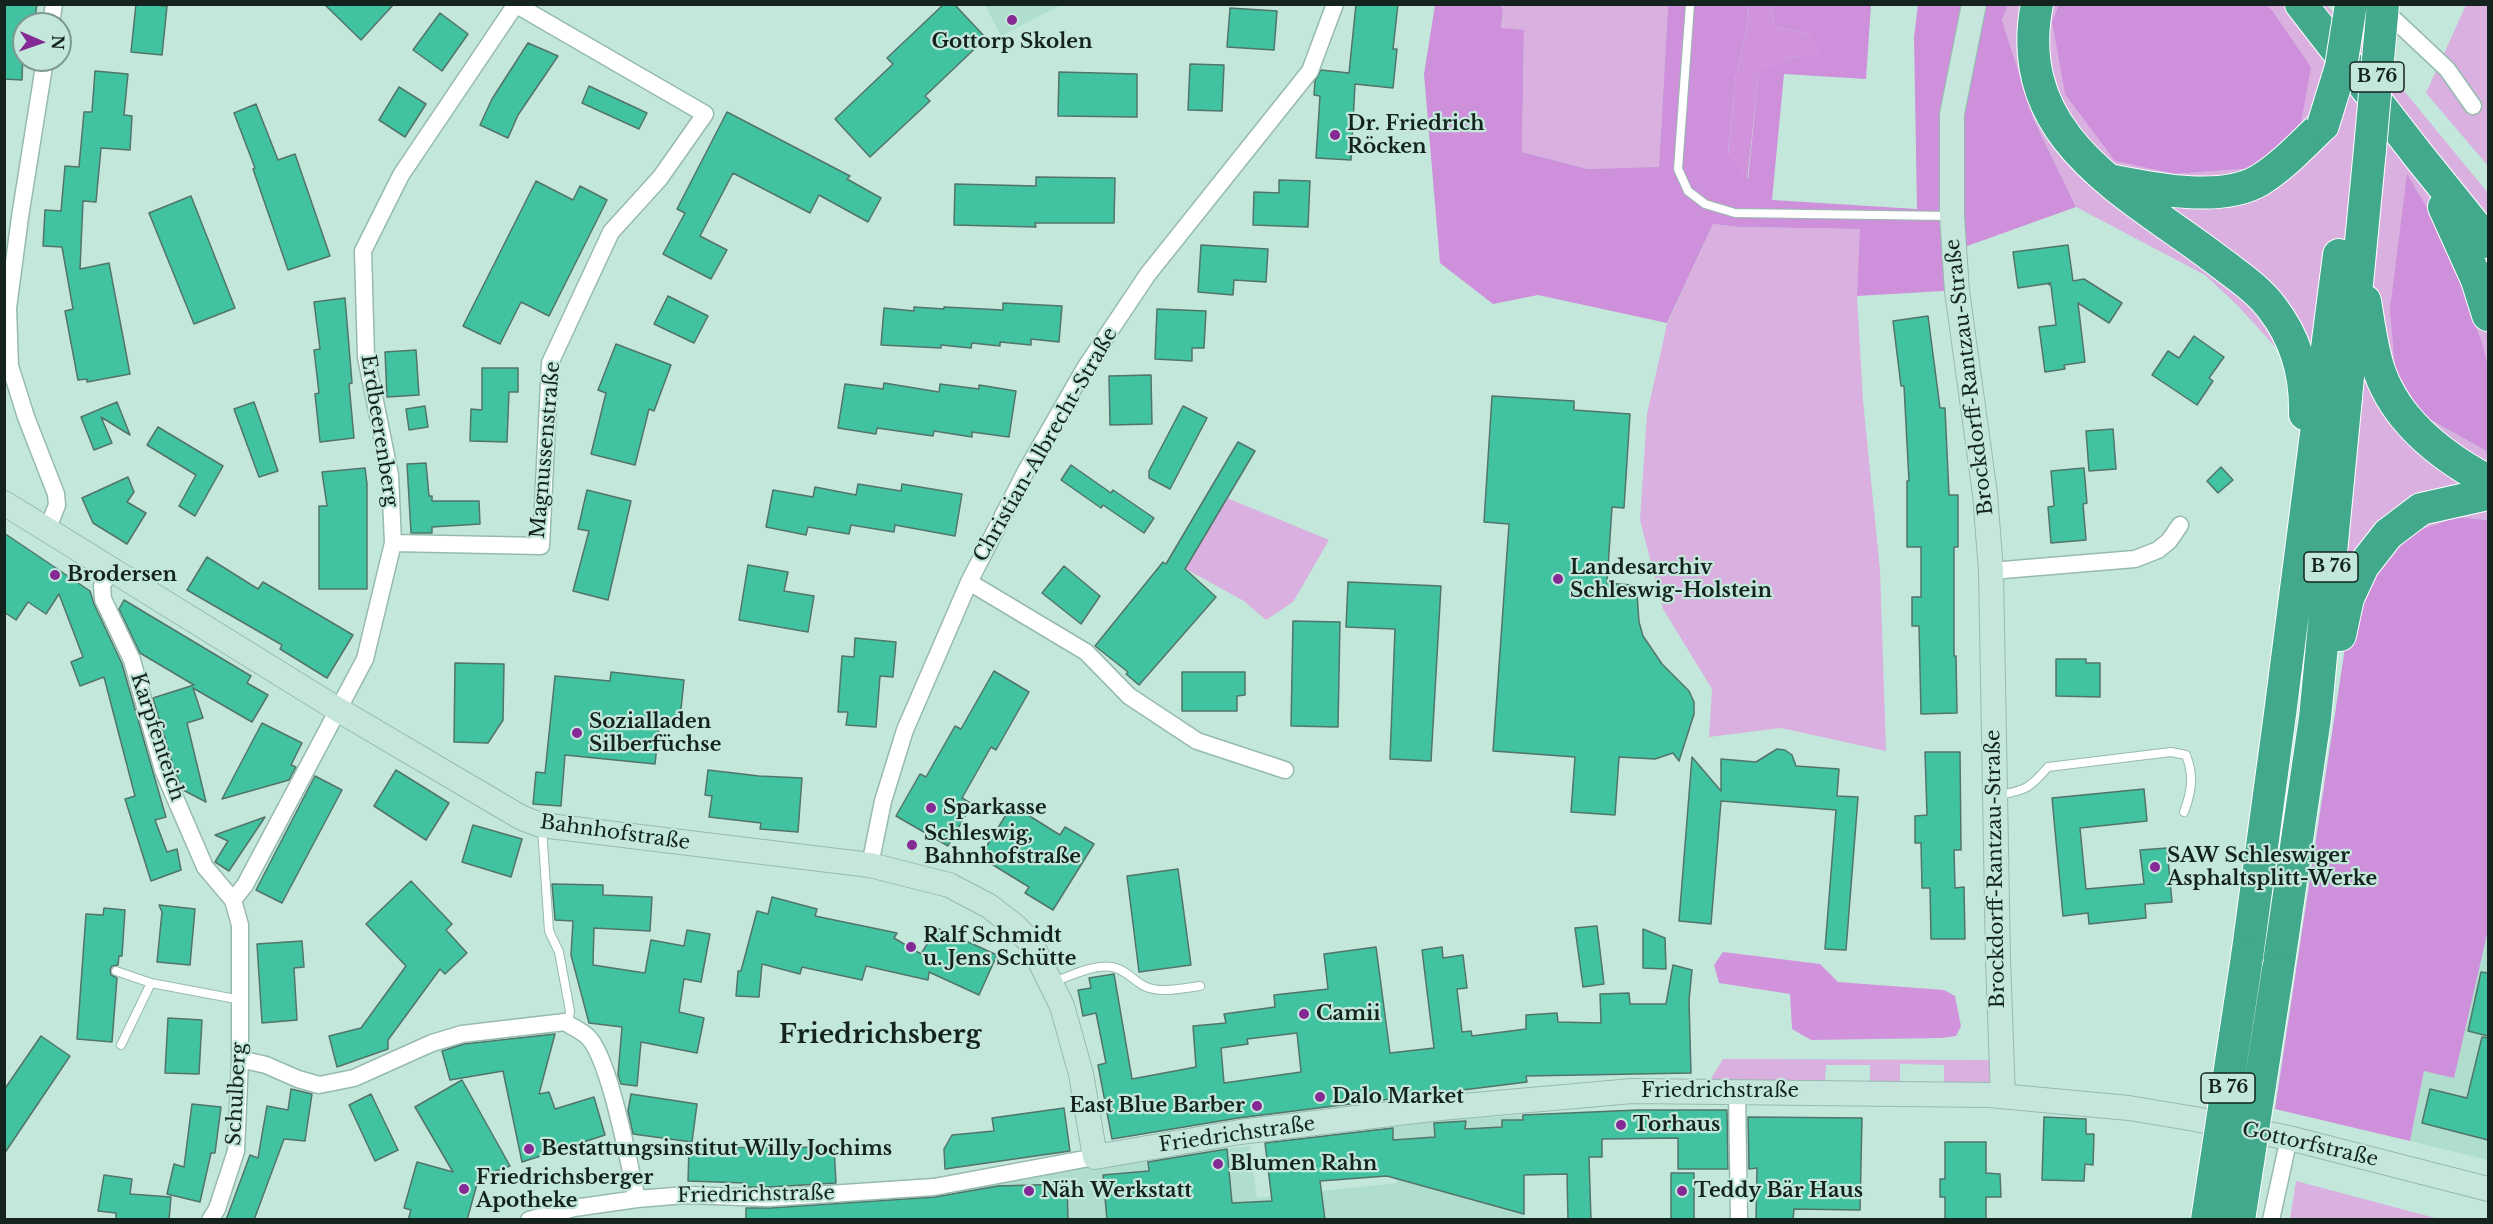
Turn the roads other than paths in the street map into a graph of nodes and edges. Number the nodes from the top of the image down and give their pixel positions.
1 (1335, 4) edge
2 (1690, 4) edge
3 (1974, 4) edge
4 (2037, 4) edge
5 (2301, 4) edge
6 (2351, 4) edge
7 (2367, 4) edge
8 (2378, 4) edge
9 (2383, 4) edge
10 (516, 5) edge
11 (43, 72) edge
12 (2474, 106) dead end
13 (2361, 147) junction
14 (2418, 155) junction
15 (2106, 180) junction
16 (1952, 216) junction
17 (2488, 242) edge
18 (2358, 267) junction
19 (2488, 315) edge
20 (2488, 481) edge
21 (2488, 494) edge
22 (4, 503) edge
23 (2180, 525) dead end
24 (48, 528) junction
25 (393, 543) junction
26 (2301, 553) junction
27 (111, 568) junction
28 (1991, 571) junction
29 (969, 582) junction
30 (337, 709) junction
31 (1285, 770) dead end
32 (1994, 795) junction
33 (2184, 812) dead end
34 (541, 825) junction
35 (870, 865) junction
36 (2294, 865) junction
37 (233, 900) junction
38 (116, 972) dead end
39 (1051, 982) junction
40 (152, 983) junction
41 (1200, 986) dead end
42 (241, 1000) junction
43 (568, 1024) junction
44 (121, 1045) dead end
45 (240, 1059) junction
46 (1737, 1091) junction
47 (2003, 1096) junction
48 (2129, 1108) joint
49 (2289, 1138) junction
50 (1095, 1157) junction
51 (2488, 1189) edge
52 (637, 1199) junction
53 (210, 1220) edge
54 (529, 1220) edge
55 (1740, 1220) edge
56 (2206, 1220) edge
57 (2239, 1220) edge
58 (2271, 1220) edge

1 - 29 street, Christian-Albrecht-Straße
2 - 16 lane
3 - 16 street, Brockdorff-Rantzau-Straße
4 - 15 highway
5 - 14 highway
6 - 15 highway, bridge
7 - 13 highway, B 76
8 - 12 street
9 - 13 highway, B 76, bridge
10 - 25 street, Erdbeerenberg
10 - 25 street, Magnussenstraße
11 - 24 street
13 - 18 highway, B 76
13 - 26 highway, B 76
14 - 17 highway
14 - 19 highway
15 - 26 highway
16 - 28 street, Brockdorff-Rantzau-Straße
18 - 20 highway
18 - 36 highway, B 76
21 - 36 highway
22 - 24 street, Bahnhofstraße
23 - 28 street
24 - 27 street, Bahnhofstraße
25 - 30 street, Erdbeerenberg
26 - 56 highway, B 76, bridge
27 - 30 street, Bahnhofstraße
27 - 37 street, Karpfenteich
28 - 32 street, Brockdorff-Rantzau-Straße
29 - 31 street
29 - 35 street, Christian-Albrecht-Straße
30 - 34 street, Bahnhofstraße
30 - 37 street, Erdbeerenberg
32 - 33 lane
32 - 47 street, Brockdorff-Rantzau-Straße
34 - 35 street, Bahnhofstraße
34 - 43 lane
35 - 39 street, Bahnhofstraße
36 - 57 highway, B 76, bridge
37 - 42 street, Schulberg
38 - 40 lane
39 - 41 lane
39 - 50 street, Bahnhofstraße
40 - 42 lane
40 - 44 lane
42 - 45 street, Schulberg
43 - 45 street
43 - 52 street
45 - 53 street, Schulberg
46 - 47 street, Friedrichstraße
46 - 50 street, Friedrichstraße
46 - 55 street
47 - 48 street, Friedrichstraße
48 - 49 street, Gottorfstraße
49 - 51 street, Gottorfstraße
49 - 58 street
50 - 52 street, Friedrichstraße
52 - 54 street, Friedrichstraße

